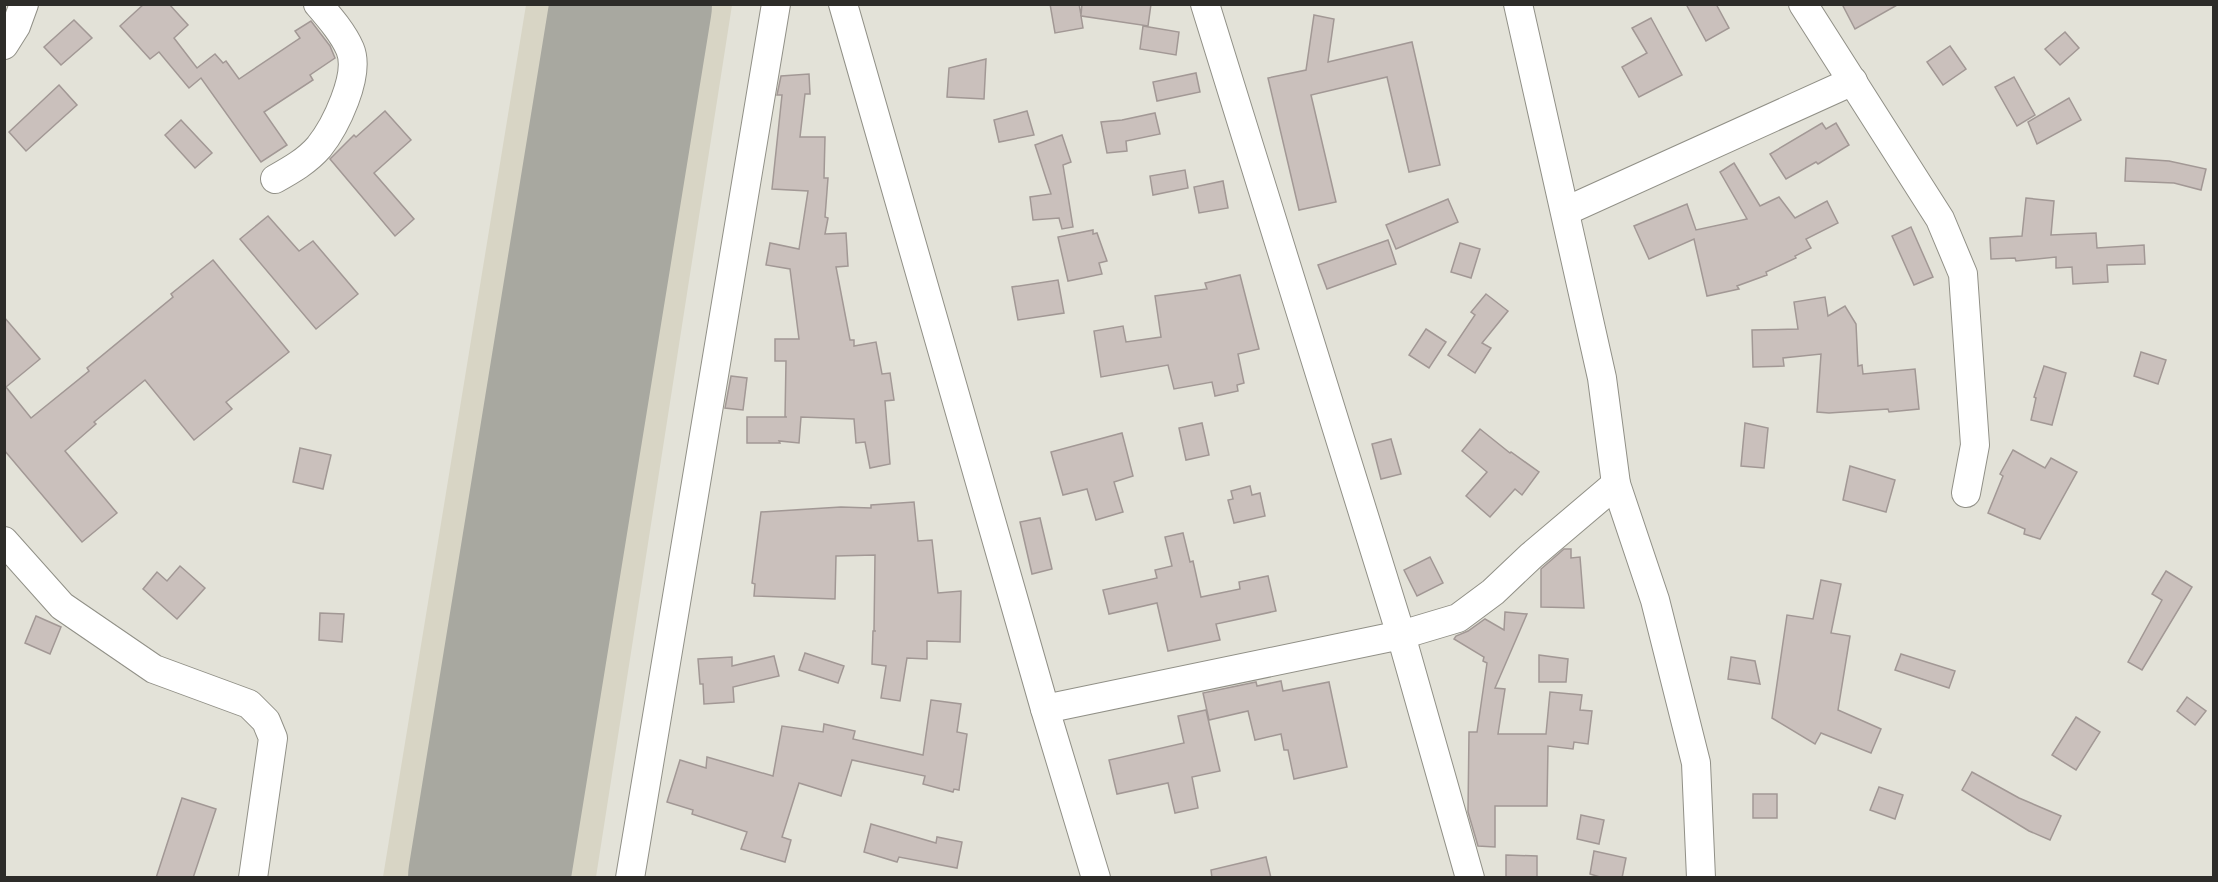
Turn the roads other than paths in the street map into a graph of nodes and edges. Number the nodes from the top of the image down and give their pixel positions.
1 (24, 4) edge
2 (318, 4) edge
3 (776, 4) edge
4 (843, 4) edge
5 (1204, 4) edge
6 (1518, 4) edge
7 (1803, 4) edge
8 (4, 45) edge
9 (1853, 81) junction
10 (274, 179) dead end
11 (1566, 211) junction
12 (1616, 484) junction
13 (1966, 494) dead end
14 (4, 541) edge
15 (1401, 635) junction
16 (1045, 709) junction
17 (253, 878) edge
18 (630, 878) edge
19 (1096, 878) edge
20 (1470, 878) edge
21 (1701, 878) edge

1 - 8 street
2 - 10 street
3 - 18 street
4 - 16 street
5 - 15 street
6 - 11 street
7 - 9 street
9 - 11 street
9 - 13 street
11 - 12 street
12 - 15 street
12 - 21 street
14 - 17 street
15 - 16 street
15 - 20 street
16 - 19 street

